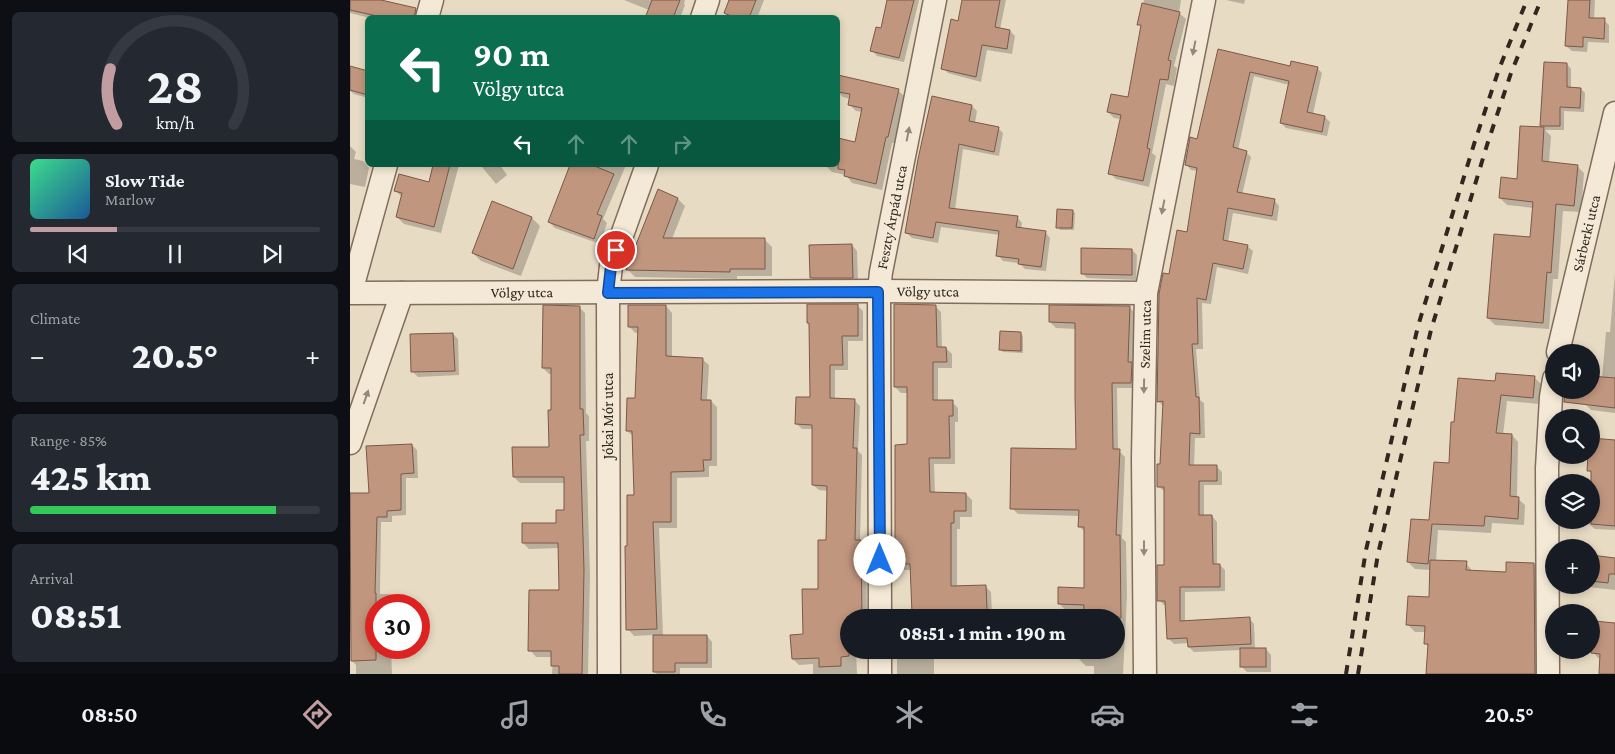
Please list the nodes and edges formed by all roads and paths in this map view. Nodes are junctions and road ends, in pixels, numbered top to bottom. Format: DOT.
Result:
graph roads {
  1 [pos="432,0"];
  2 [pos="708,0"];
  3 [pos="935,0"];
  4 [pos="1204,0"];
  5 [pos="428,15"];
  6 [pos="703,15"];
  7 [pos="1615,113"];
  8 [pos="385,167"];
  9 [pos="646,167"];
  10 [pos="351,292"];
  11 [pos="878,292"];
  12 [pos="608,293"];
  13 [pos="1146,293"];
  14 [pos="402,294"];
  15 [pos="1560,344"];
  16 [pos="1551,399"];
  17 [pos="350,444"];
  18 [pos="880,609"];
  19 [pos="880,659"];
  20 [pos="609,674"];
  21 [pos="880,674"];
  22 [pos="1145,674"];
  23 [pos="1548,674"];
  1 -- 5 [label="street"];
  2 -- 6 [label="street"];
  11 -- 3 [label="street, Feszty Árpád utca, one-way"];
  4 -- 13 [label="street, Szelim utca, one-way"];
  7 -- 15 [label="street, Sárberki utca"];
  8 -- 10 [label="street"];
  9 -- 12 [label="street, Jókai Mór utca"];
  10 -- 14 [label="street, Völgy utca"];
  11 -- 12 [label="street, Völgy utca"];
  11 -- 13 [label="street, Völgy utca"];
  11 -- 18 [label="street, Feszty Árpád utca"];
  12 -- 14 [label="street, Völgy utca"];
  12 -- 20 [label="street, Jókai Mór utca"];
  13 -- 22 [label="street, Szelim utca, one-way"];
  17 -- 14 [label="street, one-way"];
  16 -- 23 [label="street"];
  19 -- 21 [label="street"];
}
